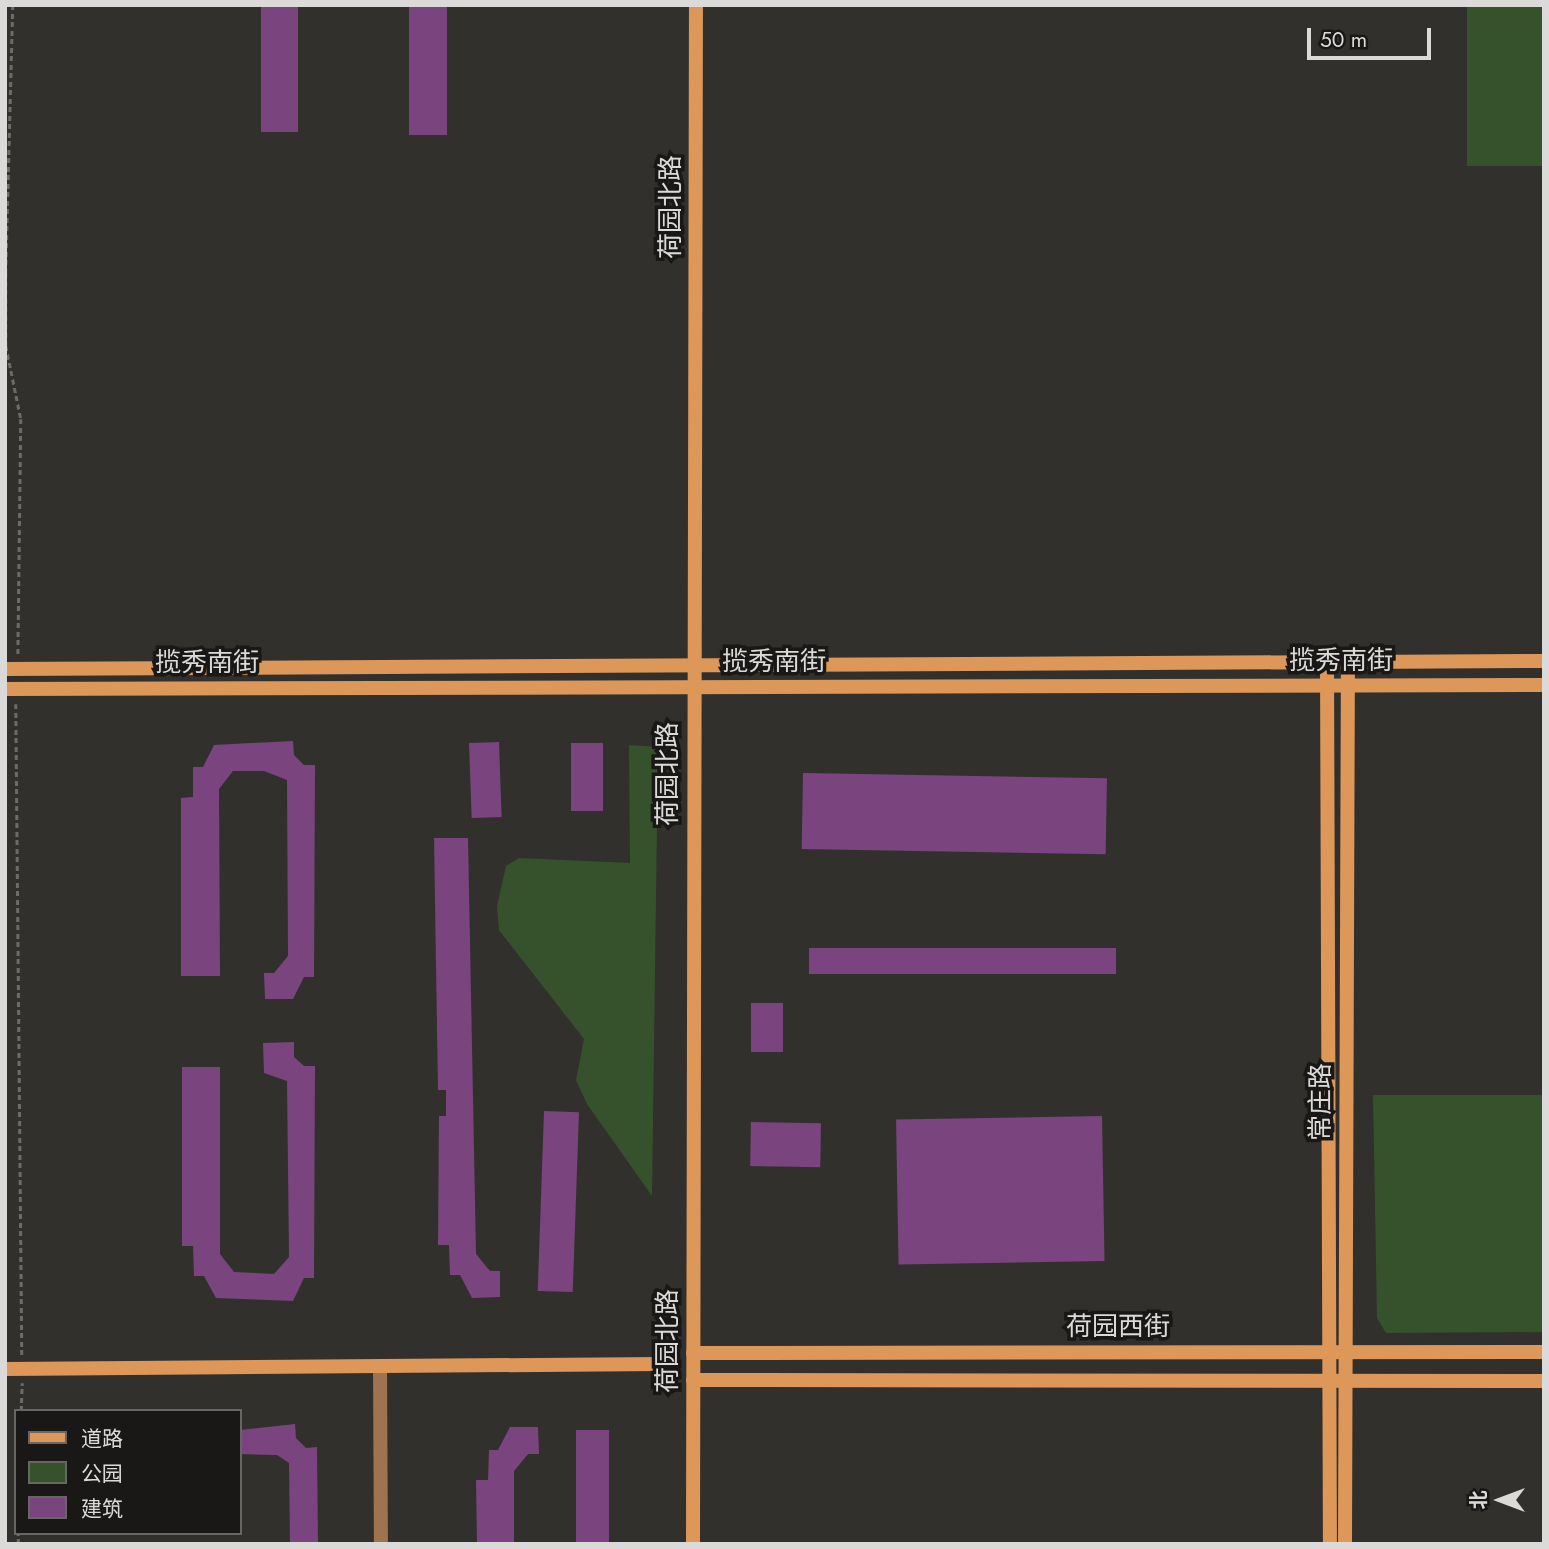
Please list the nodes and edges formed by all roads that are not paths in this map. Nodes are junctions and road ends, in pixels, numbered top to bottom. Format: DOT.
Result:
graph roads {
  1 [pos="696,5"];
  2 [pos="1327,661"];
  3 [pos="1348,661"];
  4 [pos="1544,661"];
  5 [pos="693,666"];
  6 [pos="11,669"];
  7 [pos="1544,685"];
  8 [pos="1348,686"];
  9 [pos="693,687"];
  10 [pos="1328,687"];
  11 [pos="11,688"];
  12 [pos="1338,1351"];
  13 [pos="1544,1352"];
  14 [pos="693,1353"];
  15 [pos="661,1364"];
  16 [pos="380,1367"];
  17 [pos="5,1369"];
  18 [pos="693,1380"];
  19 [pos="1337,1381"];
  20 [pos="1544,1381"];
  21 [pos="382,1544"];
  22 [pos="693,1544"];
  23 [pos="1330,1544"];
  24 [pos="1345,1544"];
  1 -- 5 [label="street, 荷园北路"];
  2 -- 3 [label="street, 揽秀南街"];
  2 -- 5 [label="street, 揽秀南街"];
  2 -- 10 [label="street, 常庄路"];
  3 -- 4 [label="street, 揽秀南街"];
  3 -- 8 [label="street, 常庄路"];
  5 -- 6 [label="street, 揽秀南街"];
  5 -- 9 [label="street, 荷园北路"];
  7 -- 8 [label="street, 揽秀南街"];
  8 -- 10 [label="street, 揽秀南街"];
  8 -- 12 [label="street, 常庄路"];
  9 -- 10 [label="street, 揽秀南街"];
  9 -- 11 [label="street, 揽秀南街"];
  9 -- 14 [label="street, 荷园北路"];
  10 -- 12 [label="street, 常庄路"];
  12 -- 13 [label="street, 荷园西街"];
  12 -- 14 [label="street, 荷园西街"];
  12 -- 19 [label="street, 常庄路"];
  14 -- 18 [label="street, 荷园北路"];
  15 -- 16 [label="street"];
  16 -- 17 [label="street"];
  16 -- 21 [label="street"];
  18 -- 19 [label="street, 荷园西街"];
  18 -- 22 [label="street, 荷园北路"];
  19 -- 20 [label="street, 荷园西街"];
  19 -- 23 [label="street, 常庄路"];
  19 -- 24 [label="street, 常庄路"];
}
